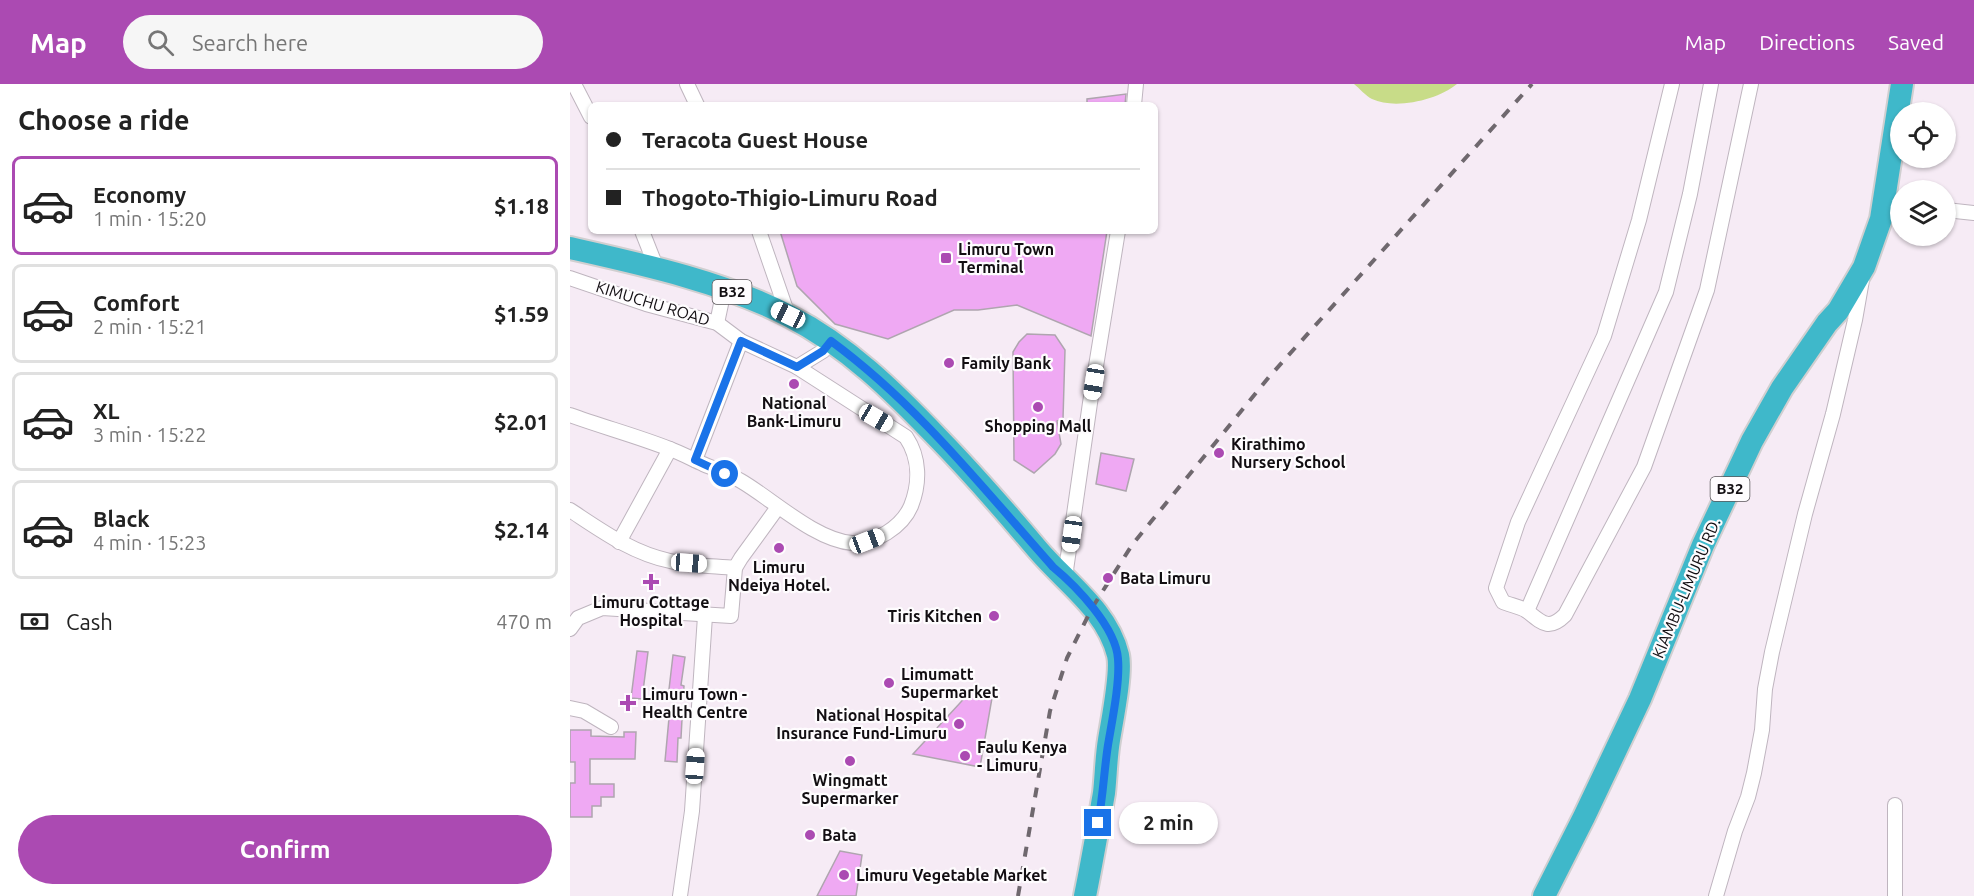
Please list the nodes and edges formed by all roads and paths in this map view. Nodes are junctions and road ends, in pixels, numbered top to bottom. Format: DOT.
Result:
graph roads {
  1 [pos="574,84"];
  2 [pos="687,84"];
  3 [pos="1136,84"];
  4 [pos="1672,84"];
  5 [pos="1711,84"];
  6 [pos="1750,84"];
  7 [pos="1902,84"];
  8 [pos="696,102"];
  9 [pos="1134,102"];
  10 [pos="588,111"];
  11 [pos="1894,180"];
  12 [pos="1890,205"];
  13 [pos="1956,211"];
  14 [pos="1974,213"];
  15 [pos="643,234"];
  16 [pos="760,234"];
  17 [pos="1118,234"];
  18 [pos="570,248"];
  19 [pos="1864,267"];
  20 [pos="657,269"];
  21 [pos="570,278"];
  22 [pos="724,290"];
  23 [pos="788,315"];
  24 [pos="717,323"];
  25 [pos="741,341"];
  26 [pos="831,341"];
  27 [pos="797,367"];
  28 [pos="570,415"];
  29 [pos="670,449"];
  30 [pos="695,460"];
  31 [pos="778,507"];
  32 [pos="570,510"];
  33 [pos="619,542"];
  34 [pos="735,568"];
  35 [pos="1065,577"];
  36 [pos="1527,611"];
  37 [pos="705,616"];
  38 [pos="570,629"];
  39 [pos="570,708"];
  40 [pos="612,728"];
  41 [pos="1895,806"];
  42 [pos="680,896"];
  43 [pos="1085,896"];
  44 [pos="1544,896"];
  45 [pos="1716,896"];
  46 [pos="1895,896"];
  1 -- 10 [label="street"];
  2 -- 8 [label="street"];
  3 -- 9 [label="street"];
  4 -- 36 [label="street"];
  5 -- 36 [label="street"];
  6 -- 36 [label="street"];
  7 -- 11 [label="highway, KIAMBU-LIMURU RD. / B32"];
  12 -- 19 [label="highway, KIAMBU-LIMURU RD. / B32"];
  13 -- 14 [label="street"];
  15 -- 20 [label="street"];
  16 -- 23 [label="street"];
  17 -- 35 [label="street"];
  18 -- 20 [label="highway, B32"];
  19 -- 44 [label="highway, KIAMBU-LIMURU RD. / B32"];
  19 -- 45 [label="street"];
  20 -- 22 [label="highway, B32"];
  21 -- 24 [label="street, KIMUCHU ROAD"];
  22 -- 23 [label="highway, B32"];
  22 -- 24 [label="street"];
  23 -- 26 [label="highway, B32"];
  24 -- 25 [label="street, KIMUCHU ROAD"];
  25 -- 27 [label="street, KIMUCHU ROAD"];
  25 -- 30 [label="street"];
  26 -- 27 [label="street"];
  26 -- 35 [label="highway, B32"];
  27 -- 31 [label="street, KIMUCHU ROAD"];
  28 -- 29 [label="street, KIMUCHU ROAD"];
  29 -- 30 [label="street, KIMUCHU ROAD"];
  29 -- 33 [label="street"];
  30 -- 31 [label="street, KIMUCHU ROAD"];
  31 -- 34 [label="street"];
  32 -- 33 [label="street"];
  33 -- 34 [label="street"];
  34 -- 37 [label="street"];
  35 -- 43 [label="highway, B32"];
  37 -- 38 [label="street"];
  37 -- 42 [label="street"];
  39 -- 40 [label="street"];
  41 -- 46 [label="street"];
}
